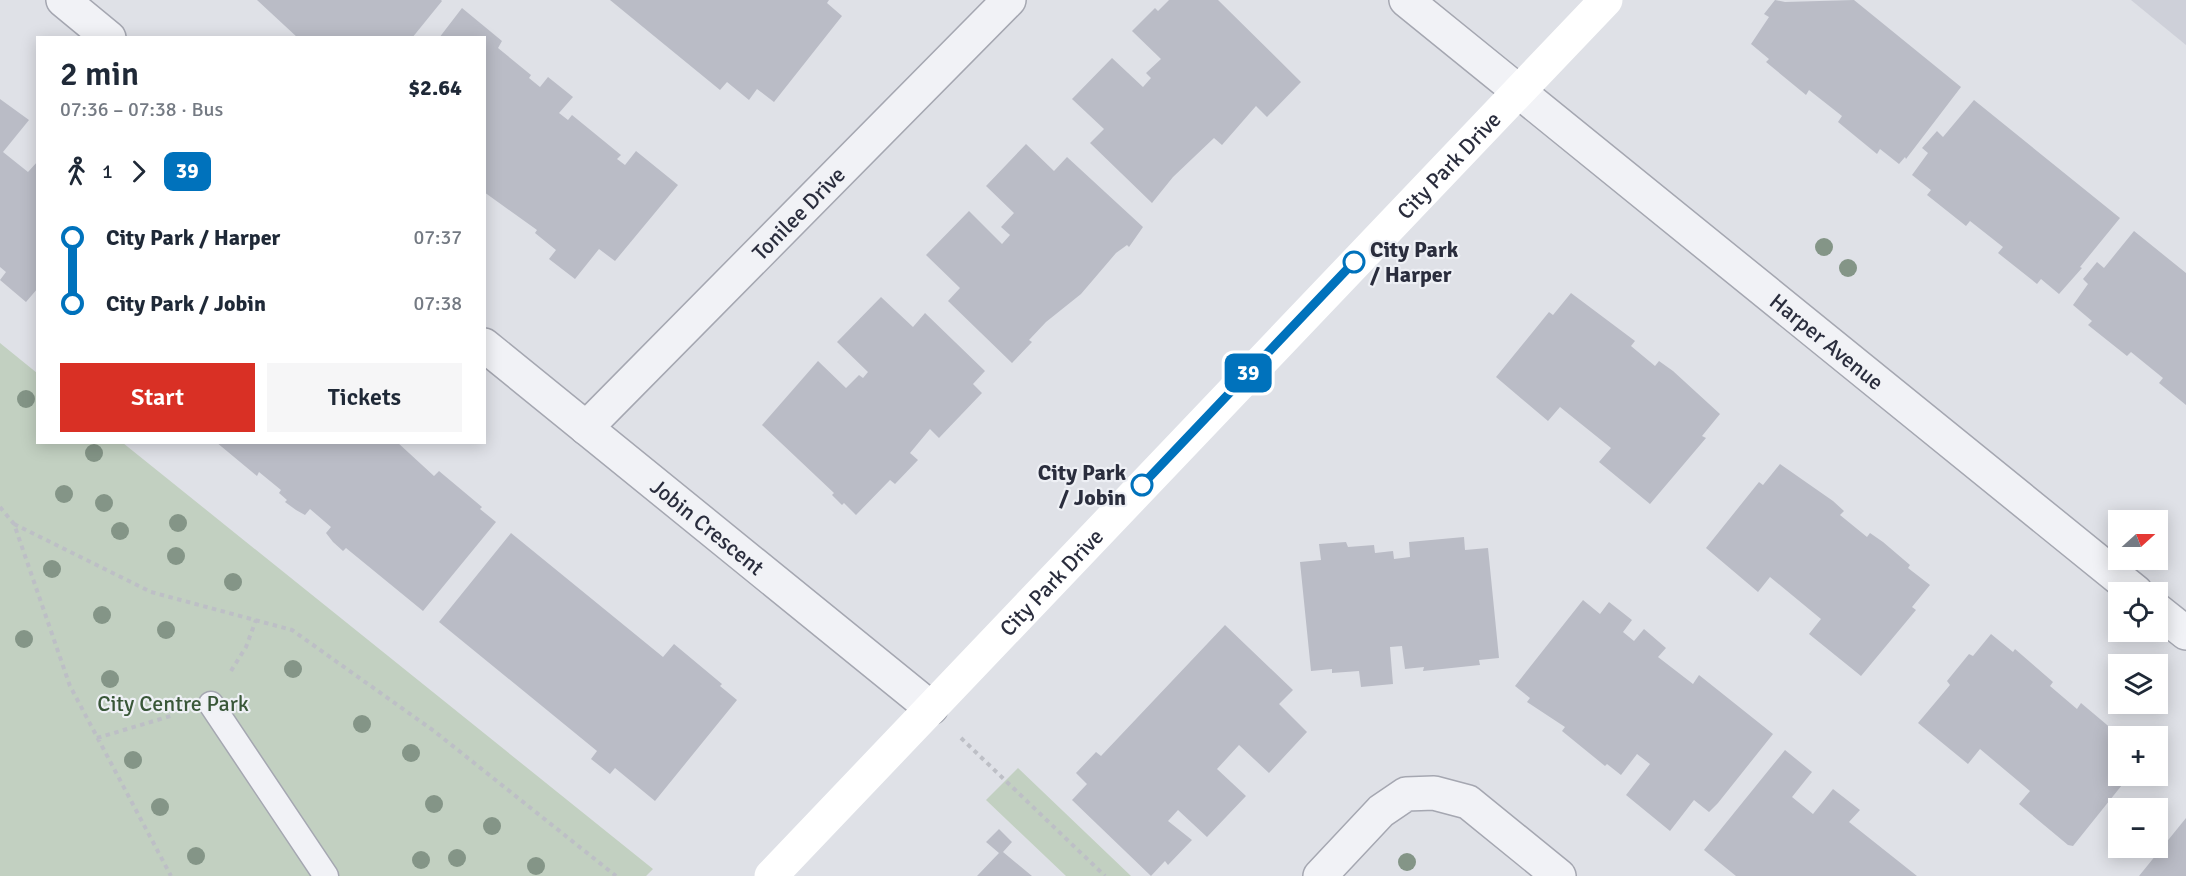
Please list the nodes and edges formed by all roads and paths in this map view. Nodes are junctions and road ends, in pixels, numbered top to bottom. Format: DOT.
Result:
graph roads {
  1 [pos="63,0"];
  2 [pos="1009,0"];
  3 [pos="1406,0"];
  4 [pos="1606,0"];
  5 [pos="107,36"];
  6 [pos="1517,90"];
  7 [pos="486,347"];
  8 [pos="586,428"];
  9 [pos="0,507"];
  10 [pos="14,524"];
  11 [pos="2124,582"];
  12 [pos="2168,619"];
  13 [pos="2186,633"];
  14 [pos="211,704"];
  15 [pos="930,708"];
  16 [pos="171,876"];
  17 [pos="326,876"];
  18 [pos="616,876"];
  19 [pos="771,876"];
  20 [pos="1105,876"];
  21 [pos="1320,876"];
  22 [pos="1559,876"];
  1 -- 5 [label="street"];
  2 -- 8 [label="street, Tonilee Drive"];
  3 -- 6 [label="street, Harper Avenue"];
  4 -- 6 [label="street, City Park Drive"];
  6 -- 11 [label="street, Harper Avenue"];
  6 -- 15 [label="street, City Park Drive"];
  7 -- 8 [label="street, Jobin Crescent"];
  8 -- 15 [label="street, Jobin Crescent"];
  9 -- 10 [label="path"];
  10 -- 16 [label="path"];
  10 -- 18 [label="path"];
  12 -- 13 [label="street"];
  14 -- 17 [label="lane"];
  15 -- 19 [label="street, City Park Drive"];
  15 -- 20 [label="path"];
  21 -- 22 [label="street"];
}
